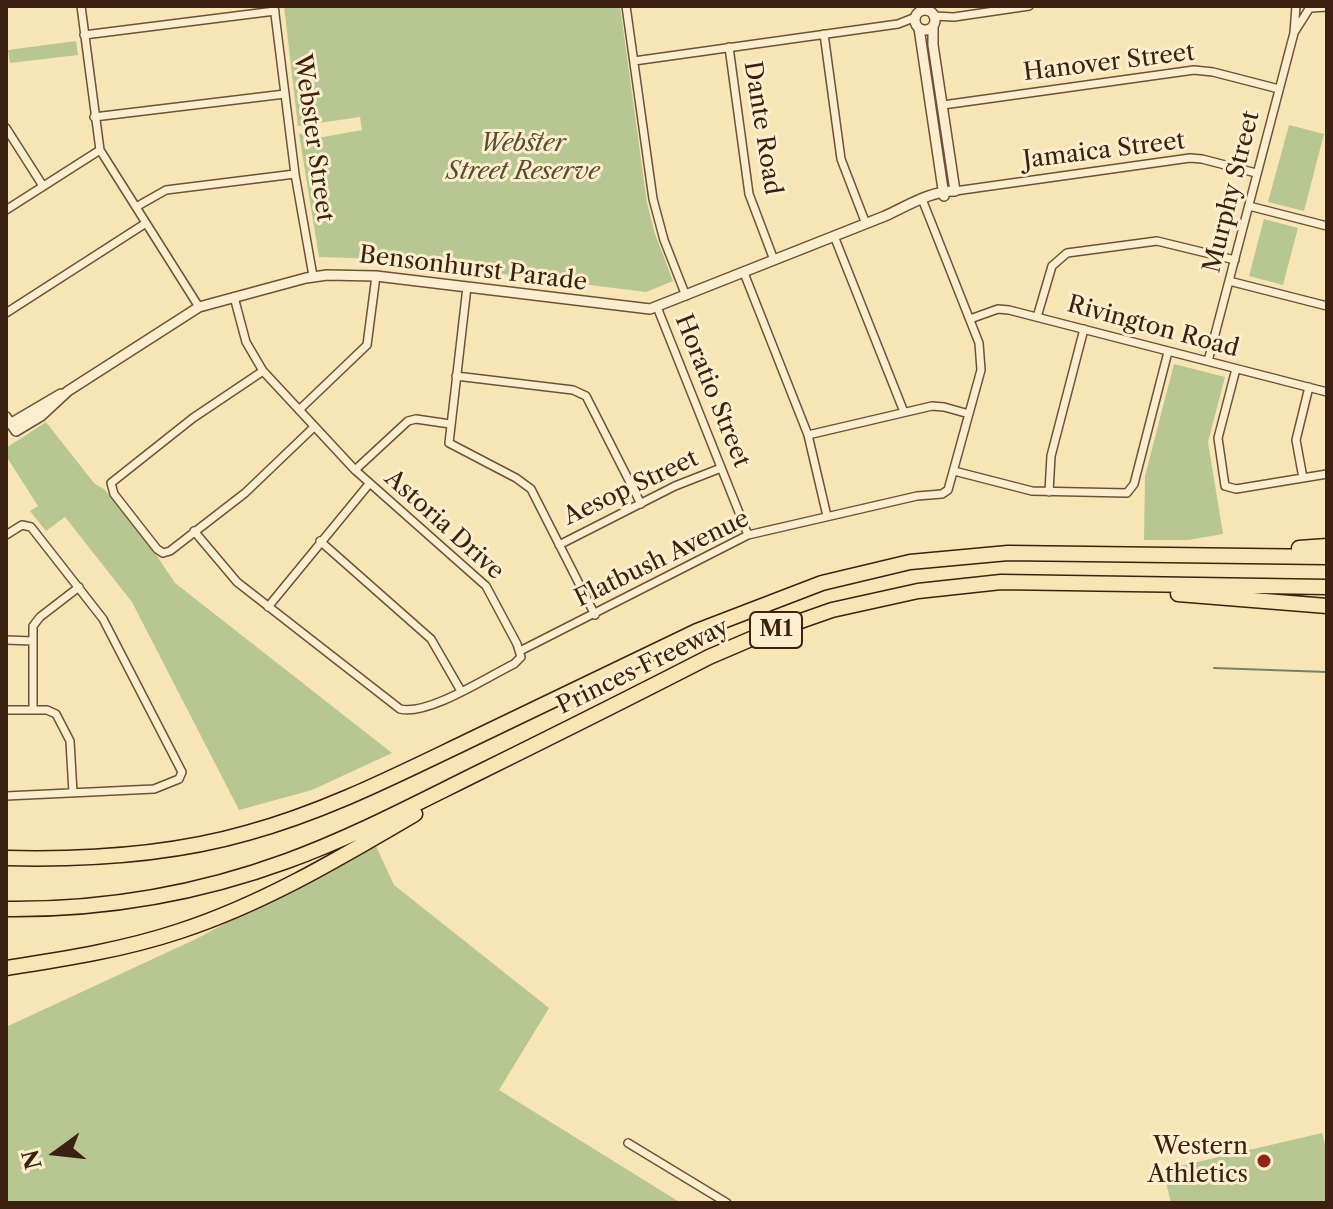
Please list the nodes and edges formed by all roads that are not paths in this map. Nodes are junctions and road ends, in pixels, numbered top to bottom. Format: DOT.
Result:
graph roads {
  1 [pos="81,6"];
  2 [pos="626,6"];
  3 [pos="1029,6"];
  4 [pos="1296,6"];
  5 [pos="1327,7"];
  6 [pos="275,8"];
  7 [pos="1311,8"];
  8 [pos="932,17"];
  9 [pos="917,18"];
  10 [pos="1294,33"];
  11 [pos="824,34"];
  12 [pos="84,35"];
  13 [pos="729,47"];
  14 [pos="634,61"];
  15 [pos="1279,89"];
  16 [pos="285,94"];
  17 [pos="943,105"];
  18 [pos="94,117"];
  19 [pos="6,128"];
  20 [pos="100,150"];
  21 [pos="1256,173"];
  22 [pos="295,174"];
  23 [pos="43,186"];
  24 [pos="955,191"];
  25 [pos="944,194"];
  26 [pos="923,202"];
  27 [pos="1249,206"];
  28 [pos="136,207"];
  29 [pos="6,210"];
  30 [pos="146,223"];
  31 [pos="866,224"];
  32 [pos="1327,226"];
  33 [pos="834,236"];
  34 [pos="774,260"];
  35 [pos="1235,260"];
  36 [pos="744,273"];
  37 [pos="313,276"];
  38 [pos="376,276"];
  39 [pos="1229,281"];
  40 [pos="467,287"];
  41 [pos="686,296"];
  42 [pos="234,297"];
  43 [pos="1327,306"];
  44 [pos="199,307"];
  45 [pos="657,307"];
  46 [pos="6,313"];
  47 [pos="1037,317"];
  48 [pos="970,319"];
  49 [pos="1084,329"];
  50 [pos="1168,352"];
  51 [pos="1208,361"];
  52 [pos="1236,369"];
  53 [pos="263,371"];
  54 [pos="456,376"];
  55 [pos="1309,387"];
  56 [pos="1327,392"];
  57 [pos="299,410"];
  58 [pos="904,412"];
  59 [pos="969,414"];
  60 [pos="450,424"];
  61 [pos="9,427"];
  62 [pos="314,427"];
  63 [pos="808,435"];
  64 [pos="721,468"];
  65 [pos="355,470"];
  66 [pos="954,471"];
  67 [pos="1327,474"];
  68 [pos="1303,478"];
  69 [pos="369,484"];
  70 [pos="1049,492"];
  71 [pos="641,504"];
  72 [pos="827,516"];
  73 [pos="194,531"];
  74 [pos="6,535"];
  75 [pos="748,535"];
  76 [pos="320,541"];
  77 [pos="559,545"];
  78 [pos="1327,546"];
  79 [pos="1191,554"];
  80 [pos="1327,557"];
  81 [pos="1071,583"];
  82 [pos="79,587"];
  83 [pos="1327,587"];
  84 [pos="1327,606"];
  85 [pos="268,607"];
  86 [pos="595,615"];
  87 [pos="6,640"];
  88 [pos="33,641"];
  89 [pos="520,651"];
  90 [pos="461,691"];
  91 [pos="6,710"];
  92 [pos="33,710"];
  93 [pos="504,760"];
  94 [pos="73,793"];
  95 [pos="6,796"];
  96 [pos="6,858"];
  97 [pos="6,909"];
  98 [pos="6,968"];
  99 [pos="628,1143"];
  100 [pos="727,1203"];
  1 -- 12 [label="street"];
  2 -- 14 [label="street"];
  3 -- 8 [label="street"];
  4 -- 7 [label="street"];
  4 -- 10 [label="street, Murphy Street"];
  5 -- 7 [label="street"];
  6 -- 12 [label="street"];
  6 -- 16 [label="street, Webster Street"];
  7 -- 10 [label="street, Murphy Street"];
  8 -- 9 [label="street"];
  8 -- 9 [label="street"];
  8 -- 17 [label="street"];
  9 -- 11 [label="street"];
  9 -- 25 [label="street"];
  10 -- 15 [label="street, Murphy Street"];
  11 -- 13 [label="street"];
  11 -- 31 [label="street"];
  12 -- 18 [label="street"];
  13 -- 14 [label="street"];
  13 -- 34 [label="street, Dante Road"];
  14 -- 41 [label="street"];
  15 -- 17 [label="street, Hanover Street"];
  15 -- 21 [label="street, Murphy Street"];
  16 -- 18 [label="street"];
  16 -- 22 [label="street, Webster Street"];
  17 -- 24 [label="street"];
  18 -- 20 [label="street"];
  19 -- 23 [label="street"];
  20 -- 23 [label="street"];
  20 -- 28 [label="street"];
  21 -- 24 [label="street, Jamaica Street"];
  21 -- 27 [label="street, Murphy Street"];
  22 -- 28 [label="street"];
  22 -- 37 [label="street, Webster Street"];
  23 -- 29 [label="street"];
  24 -- 25 [label="street, Bensonhurst Parade"];
  25 -- 26 [label="street, Bensonhurst Parade"];
  26 -- 31 [label="street, Bensonhurst Parade"];
  26 -- 48 [label="street"];
  27 -- 32 [label="street"];
  27 -- 35 [label="street, Murphy Street"];
  28 -- 30 [label="street"];
  30 -- 44 [label="street"];
  30 -- 46 [label="street"];
  31 -- 33 [label="street, Bensonhurst Parade"];
  33 -- 34 [label="street, Bensonhurst Parade"];
  33 -- 58 [label="street"];
  34 -- 36 [label="street, Bensonhurst Parade"];
  35 -- 39 [label="street, Murphy Street"];
  35 -- 47 [label="street"];
  36 -- 41 [label="street, Bensonhurst Parade"];
  36 -- 63 [label="street"];
  37 -- 38 [label="street, Bensonhurst Parade"];
  37 -- 42 [label="street, Bensonhurst Parade"];
  38 -- 40 [label="street, Bensonhurst Parade"];
  38 -- 57 [label="street"];
  39 -- 43 [label="street"];
  39 -- 51 [label="street, Murphy Street"];
  40 -- 45 [label="street, Bensonhurst Parade"];
  40 -- 54 [label="street"];
  41 -- 45 [label="street, Bensonhurst Parade"];
  42 -- 44 [label="street, Bensonhurst Parade"];
  42 -- 53 [label="street, Astoria Drive"];
  44 -- 61 [label="street, Bensonhurst Parade"];
  45 -- 64 [label="street, Horatio Street"];
  47 -- 48 [label="street, Rivington Road"];
  47 -- 49 [label="street, Rivington Road"];
  48 -- 59 [label="street"];
  49 -- 50 [label="street, Rivington Road"];
  49 -- 70 [label="street"];
  50 -- 51 [label="street, Rivington Road"];
  50 -- 70 [label="street"];
  51 -- 52 [label="street, Rivington Road"];
  52 -- 55 [label="street, Rivington Road"];
  52 -- 68 [label="street"];
  53 -- 57 [label="street, Astoria Drive"];
  53 -- 73 [label="street"];
  54 -- 60 [label="street"];
  54 -- 71 [label="street"];
  55 -- 56 [label="street, Rivington Road"];
  55 -- 68 [label="street"];
  57 -- 62 [label="street, Astoria Drive"];
  58 -- 59 [label="street"];
  58 -- 63 [label="street"];
  59 -- 66 [label="street"];
  60 -- 65 [label="street"];
  60 -- 77 [label="street"];
  62 -- 65 [label="street, Astoria Drive"];
  62 -- 73 [label="street"];
  63 -- 72 [label="street"];
  64 -- 71 [label="street, Aesop Street"];
  64 -- 75 [label="street, Horatio Street"];
  65 -- 69 [label="street, Astoria Drive"];
  66 -- 70 [label="street"];
  66 -- 72 [label="street, Flatbush Avenue"];
  67 -- 68 [label="street"];
  69 -- 76 [label="street"];
  69 -- 89 [label="street, Astoria Drive"];
  71 -- 77 [label="street, Aesop Street"];
  72 -- 75 [label="street, Flatbush Avenue"];
  73 -- 85 [label="street"];
  74 -- 82 [label="street"];
  75 -- 86 [label="street, Flatbush Avenue"];
  76 -- 85 [label="street"];
  76 -- 90 [label="street"];
  77 -- 86 [label="street"];
  78 -- 79 [label="highway"];
  79 -- 80 [label="highway, Princes Freeway / M1"];
  79 -- 96 [label="highway, Princes Freeway / M1"];
  81 -- 83 [label="highway, Princes Freeway / M1"];
  81 -- 84 [label="highway"];
  81 -- 93 [label="highway, Princes Freeway / M1"];
  82 -- 88 [label="street"];
  82 -- 94 [label="street"];
  85 -- 90 [label="street"];
  86 -- 89 [label="street, Flatbush Avenue"];
  87 -- 88 [label="street"];
  88 -- 92 [label="street"];
  89 -- 90 [label="street"];
  91 -- 92 [label="street"];
  92 -- 94 [label="street"];
  93 -- 97 [label="highway, Princes Freeway / M1"];
  93 -- 98 [label="highway"];
  94 -- 95 [label="street"];
  99 -- 100 [label="street"];
}
